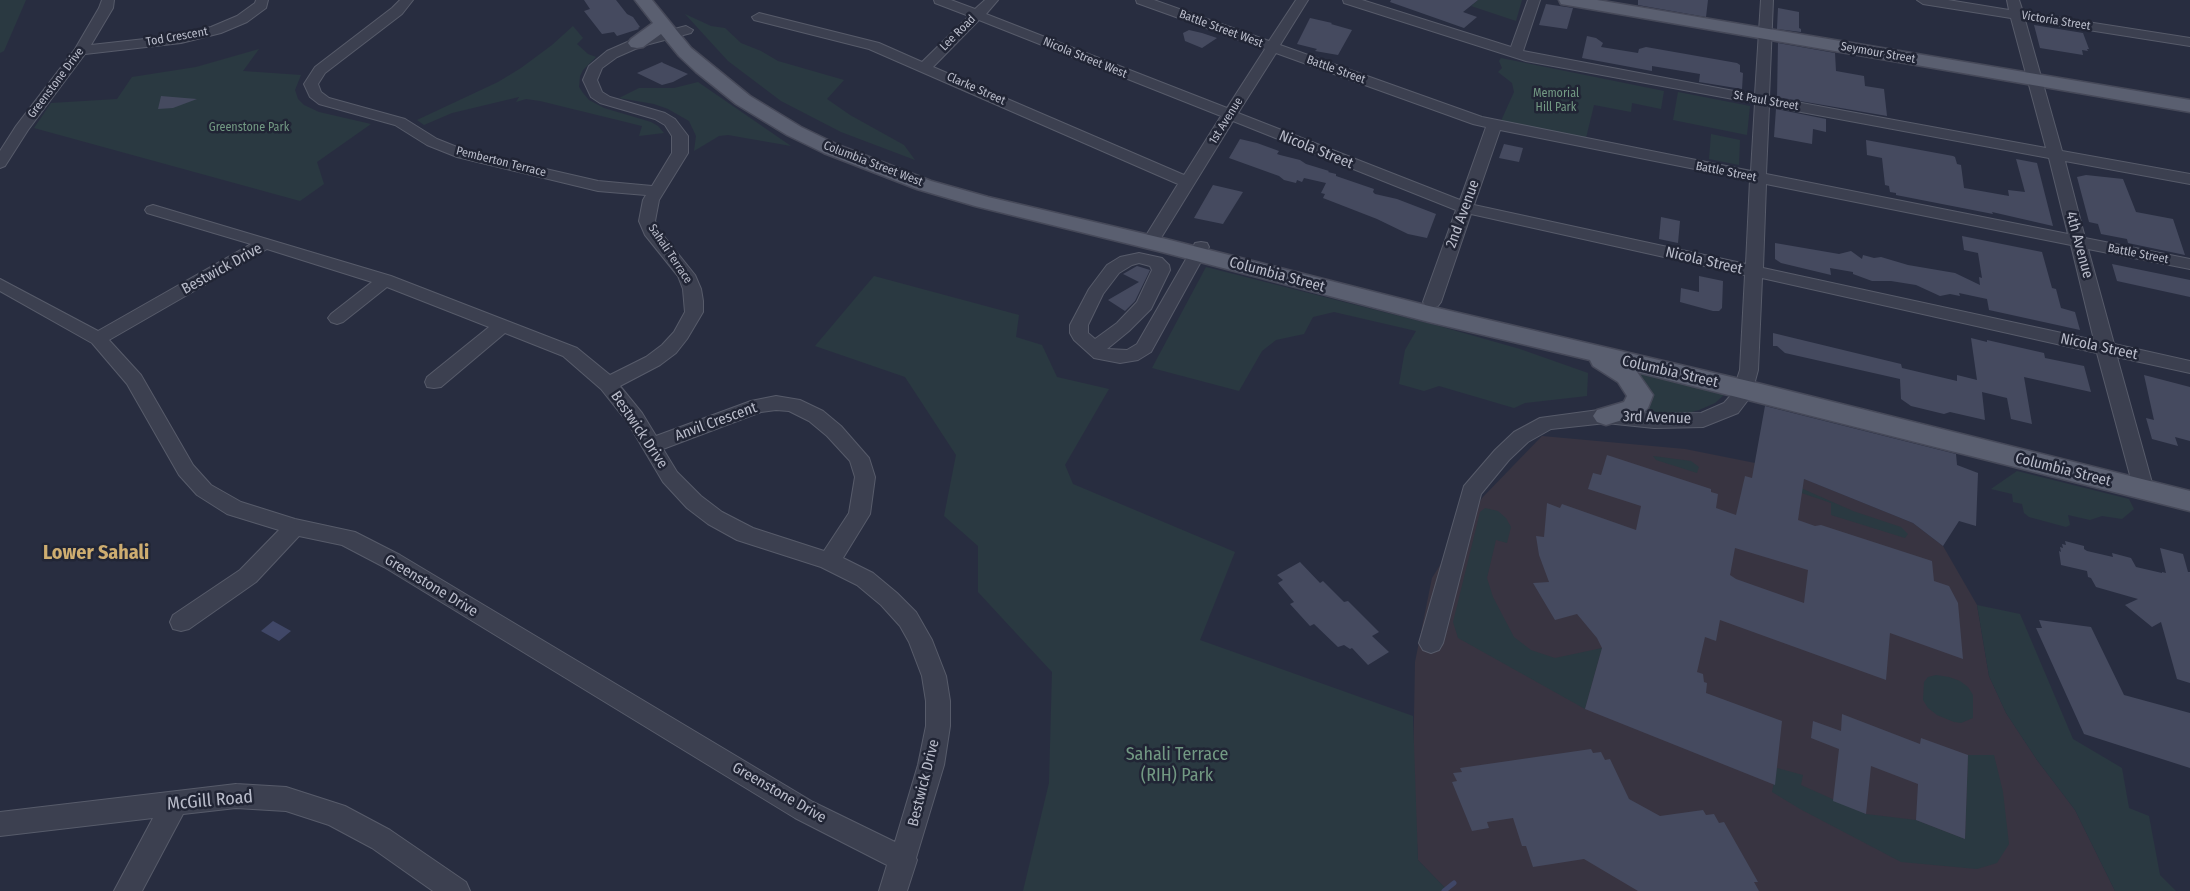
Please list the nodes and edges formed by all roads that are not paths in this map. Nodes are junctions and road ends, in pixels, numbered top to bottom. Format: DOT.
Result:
graph roads {
  1 [pos="108,0"];
  2 [pos="262,0"];
  3 [pos="408,0"];
  4 [pos="643,0"];
  5 [pos="660,0"];
  6 [pos="940,0"];
  7 [pos="992,0"];
  8 [pos="1142,0"];
  9 [pos="1302,0"];
  10 [pos="1349,0"];
  11 [pos="1534,0"];
  12 [pos="1566,0"];
  13 [pos="1767,0"];
  14 [pos="1923,0"];
  15 [pos="2013,0"];
  16 [pos="977,15"];
  17 [pos="2016,15"];
  18 [pos="759,17"];
  19 [pos="673,30"];
  20 [pos="1765,34"];
  21 [pos="2190,42"];
  22 [pos="637,43"];
  23 [pos="1272,47"];
  24 [pos="81,50"];
  25 [pos="1516,53"];
  26 [pos="925,67"];
  27 [pos="2034,80"];
  28 [pos="1762,100"];
  29 [pos="2190,106"];
  30 [pos="1230,115"];
  31 [pos="1494,125"];
  32 [pos="2056,156"];
  33 [pos="0,163"];
  34 [pos="1758,178"];
  35 [pos="2190,180"];
  36 [pos="1187,182"];
  37 [pos="656,191"];
  38 [pos="1466,208"];
  39 [pos="153,210"];
  40 [pos="1152,239"];
  41 [pos="2078,242"];
  42 [pos="265,243"];
  43 [pos="1199,250"];
  44 [pos="2190,264"];
  45 [pos="1753,272"];
  46 [pos="385,280"];
  47 [pos="0,284"];
  48 [pos="1432,302"];
  49 [pos="337,318"];
  50 [pos="503,325"];
  51 [pos="98,339"];
  52 [pos="1093,348"];
  53 [pos="2105,348"];
  54 [pos="1586,352"];
  55 [pos="2190,366"];
  56 [pos="434,382"];
  57 [pos="1746,383"];
  58 [pos="608,384"];
  59 [pos="1606,416"];
  60 [pos="650,446"];
  61 [pos="2141,482"];
  62 [pos="2190,486"];
  63 [pos="2190,502"];
  64 [pos="295,527"];
  65 [pos="829,561"];
  66 [pos="181,622"];
  67 [pos="1431,643"];
  68 [pos="175,804"];
  69 [pos="0,824"];
  70 [pos="904,860"];
  71 [pos="128,891"];
  72 [pos="456,891"];
  73 [pos="893,891"];
  1 -- 24 [label="street, Greenstone Drive"];
  2 -- 24 [label="street, Tod Crescent"];
  3 -- 37 [label="street, Pemberton Terrace"];
  4 -- 19 [label="main road, Columbia Street West"];
  5 -- 19 [label="main road, Columbia Street West"];
  6 -- 16 [label="street, Nicola Street West"];
  7 -- 16 [label="street, Lee Road"];
  8 -- 23 [label="street, Battle Street West"];
  9 -- 23 [label="street, 1st Avenue"];
  10 -- 25 [label="street, St Paul Street"];
  11 -- 25 [label="street"];
  12 -- 20 [label="main road, Seymour Street"];
  13 -- 20 [label="street"];
  14 -- 17 [label="street, Victoria Street"];
  15 -- 17 [label="street, 4th Avenue"];
  16 -- 26 [label="street, Lee Road"];
  16 -- 30 [label="street, Nicola Street West"];
  17 -- 21 [label="street, Victoria Street"];
  17 -- 27 [label="street, 4th Avenue"];
  18 -- 26 [label="street, Clarke Street"];
  19 -- 22 [label="main road"];
  19 -- 40 [label="main road, Columbia Street West"];
  20 -- 27 [label="main road, Seymour Street"];
  20 -- 28 [label="street"];
  22 -- 37 [label="street, Sahali Terrace"];
  23 -- 30 [label="street, 1st Avenue"];
  23 -- 31 [label="street, Battle Street"];
  24 -- 33 [label="street, Greenstone Drive"];
  25 -- 28 [label="street, St Paul Street"];
  26 -- 36 [label="street, Clarke Street"];
  27 -- 29 [label="main road, Seymour Street"];
  27 -- 32 [label="street, 4th Avenue"];
  28 -- 32 [label="street, St Paul Street"];
  28 -- 34 [label="street"];
  30 -- 36 [label="street, 1st Avenue"];
  30 -- 38 [label="street, Nicola Street"];
  31 -- 34 [label="street, Battle Street"];
  31 -- 38 [label="street, 2nd Avenue"];
  32 -- 35 [label="street, St Paul Street"];
  32 -- 41 [label="street, 4th Avenue"];
  34 -- 41 [label="street, Battle Street"];
  34 -- 45 [label="street"];
  36 -- 40 [label="street, 1st Avenue"];
  37 -- 58 [label="street, Sahali Terrace"];
  38 -- 45 [label="street, Nicola Street"];
  38 -- 48 [label="street, 2nd Avenue"];
  39 -- 42 [label="street"];
  40 -- 43 [label="main road, Columbia Street"];
  41 -- 44 [label="street, Battle Street"];
  41 -- 53 [label="street, 4th Avenue"];
  42 -- 46 [label="street, Bestwick Drive"];
  42 -- 51 [label="street, Bestwick Drive"];
  43 -- 48 [label="main road, Columbia Street"];
  43 -- 52 [label="street"];
  43 -- 54 [label="main road, Columbia Street"];
  45 -- 53 [label="street, Nicola Street"];
  45 -- 57 [label="street"];
  46 -- 49 [label="street"];
  46 -- 50 [label="street, Bestwick Drive"];
  47 -- 51 [label="street, Greenstone Drive"];
  48 -- 57 [label="main road, Columbia Street"];
  50 -- 56 [label="street"];
  50 -- 58 [label="street, Bestwick Drive"];
  51 -- 64 [label="street, Greenstone Drive"];
  52 -- 52 [label="street"];
  53 -- 55 [label="street, Nicola Street"];
  53 -- 61 [label="street, 4th Avenue"];
  54 -- 57 [label="main road, Columbia Street"];
  54 -- 59 [label="main road"];
  57 -- 59 [label="street, 3rd Avenue"];
  57 -- 61 [label="main road, Columbia Street"];
  58 -- 60 [label="street, Bestwick Drive"];
  59 -- 67 [label="street, 3rd Avenue"];
  60 -- 65 [label="street, Bestwick Drive"];
  60 -- 65 [label="street, Anvil Crescent"];
  61 -- 62 [label="main road, Columbia Street"];
  61 -- 63 [label="main road, Columbia Street"];
  64 -- 66 [label="street"];
  64 -- 70 [label="street, Greenstone Drive"];
  65 -- 70 [label="street, Bestwick Drive"];
  68 -- 69 [label="street, McGill Road"];
  68 -- 71 [label="street"];
  68 -- 72 [label="street, McGill Road"];
  70 -- 73 [label="street, Bestwick Drive"];
}
